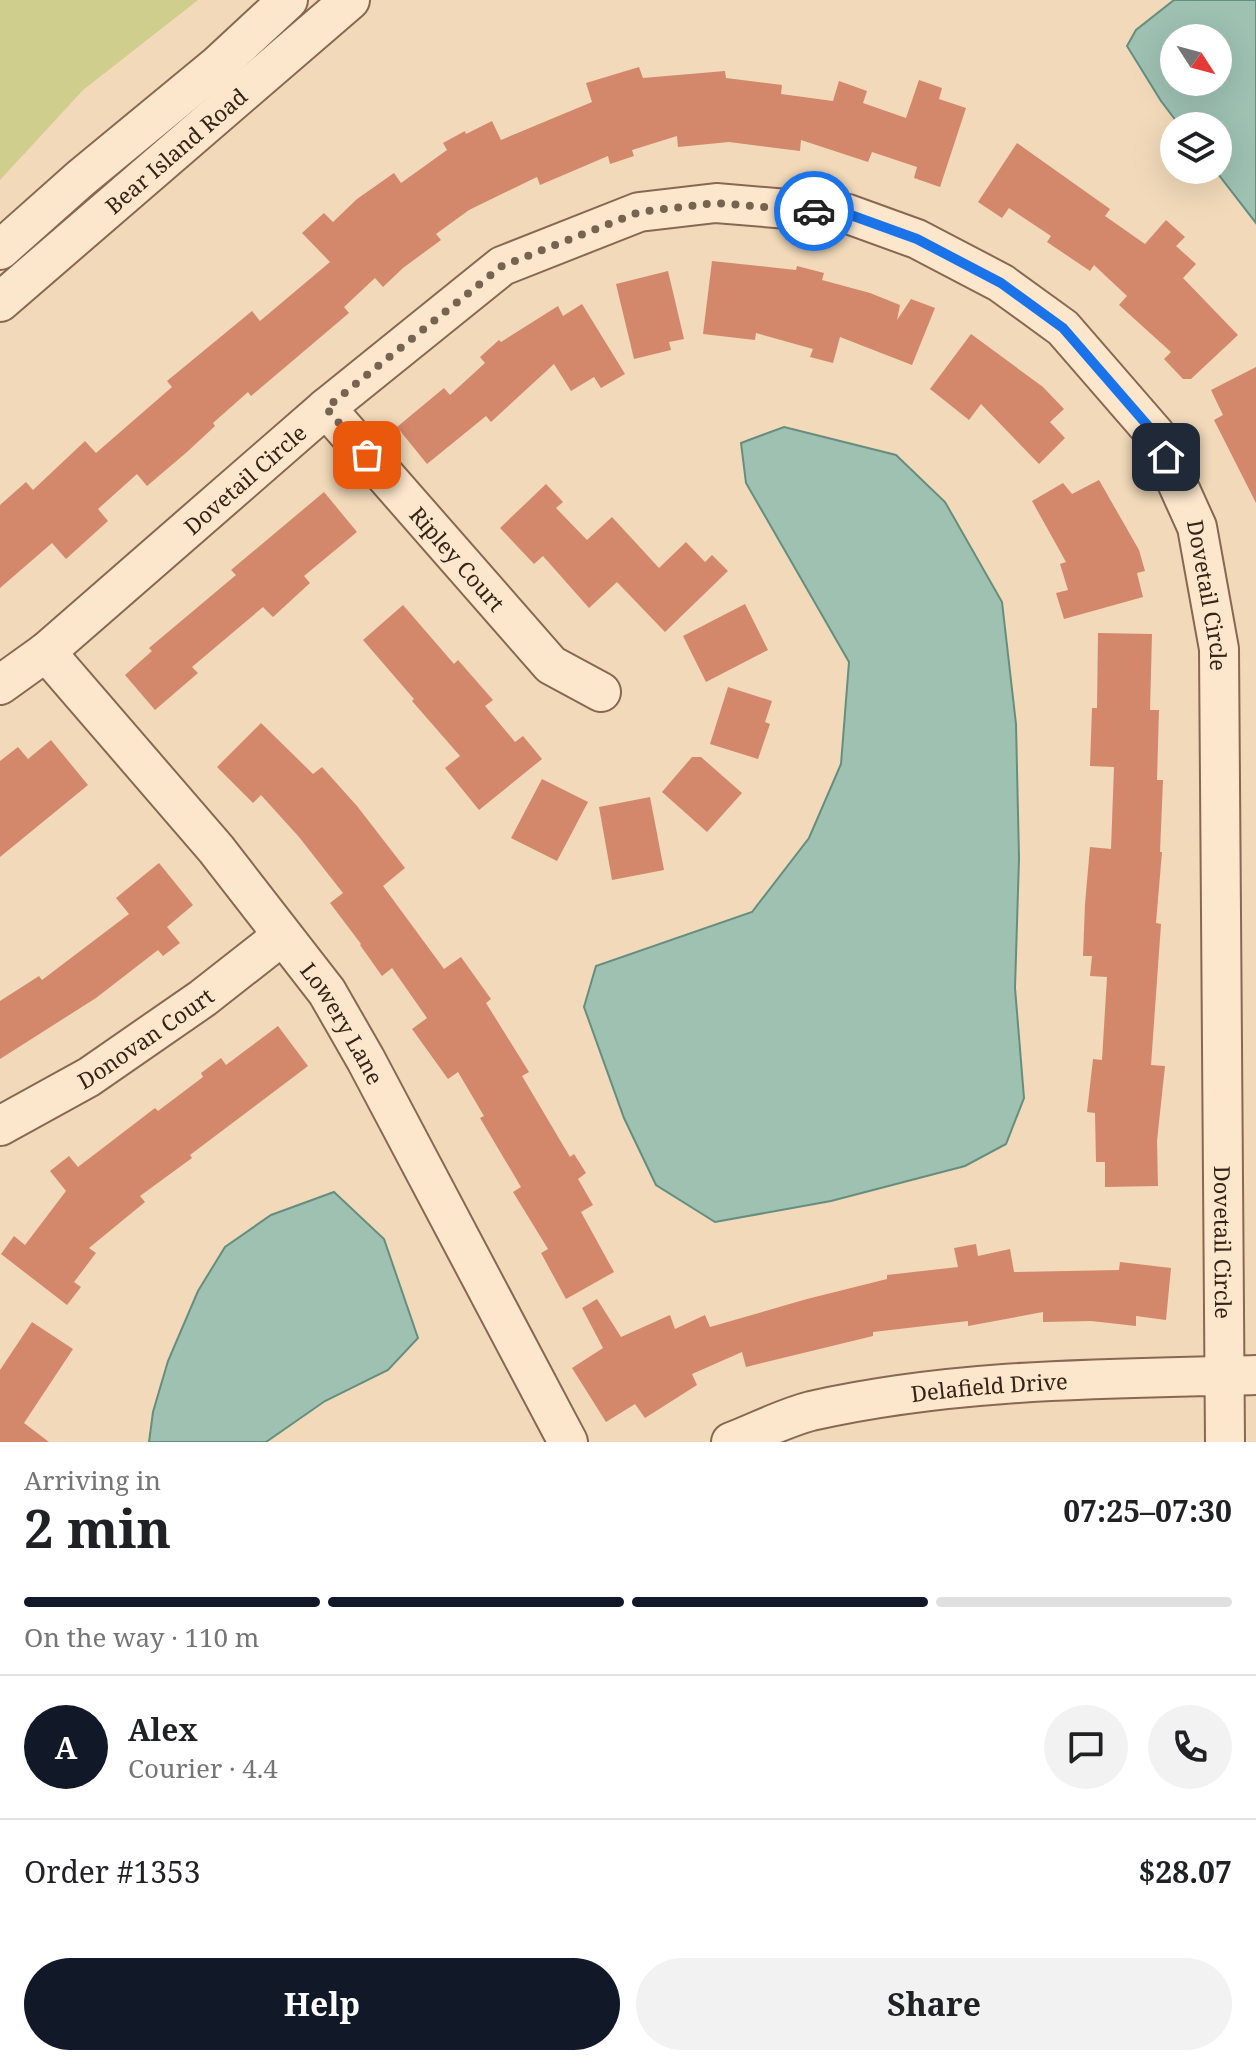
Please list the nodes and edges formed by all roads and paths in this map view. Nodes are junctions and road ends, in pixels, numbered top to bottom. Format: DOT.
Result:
graph roads {
  1 [pos="288,0"];
  2 [pos="350,0"];
  3 [pos="0,250"];
  4 [pos="0,302"];
  5 [pos="326,408"];
  6 [pos="46,652"];
  7 [pos="0,685"];
  8 [pos="601,692"];
  9 [pos="282,936"];
  10 [pos="0,1126"];
  11 [pos="1241,1376"];
  12 [pos="568,1442"];
  13 [pos="731,1442"];
  14 [pos="1225,1442"];
  1 -- 3 [label="street, Bear Island Road"];
  2 -- 4 [label="street, Bear Island Road"];
  5 -- 6 [label="street, Dovetail Circle"];
  5 -- 8 [label="street, Ripley Court"];
  5 -- 11 [label="street, Dovetail Circle"];
  6 -- 7 [label="street, Dovetail Circle"];
  6 -- 9 [label="street, Lowery Lane"];
  9 -- 10 [label="street, Donovan Court"];
  9 -- 12 [label="street, Lowery Lane"];
  11 -- 13 [label="street, Delafield Drive"];
  11 -- 14 [label="street, Dovetail Circle"];
}
